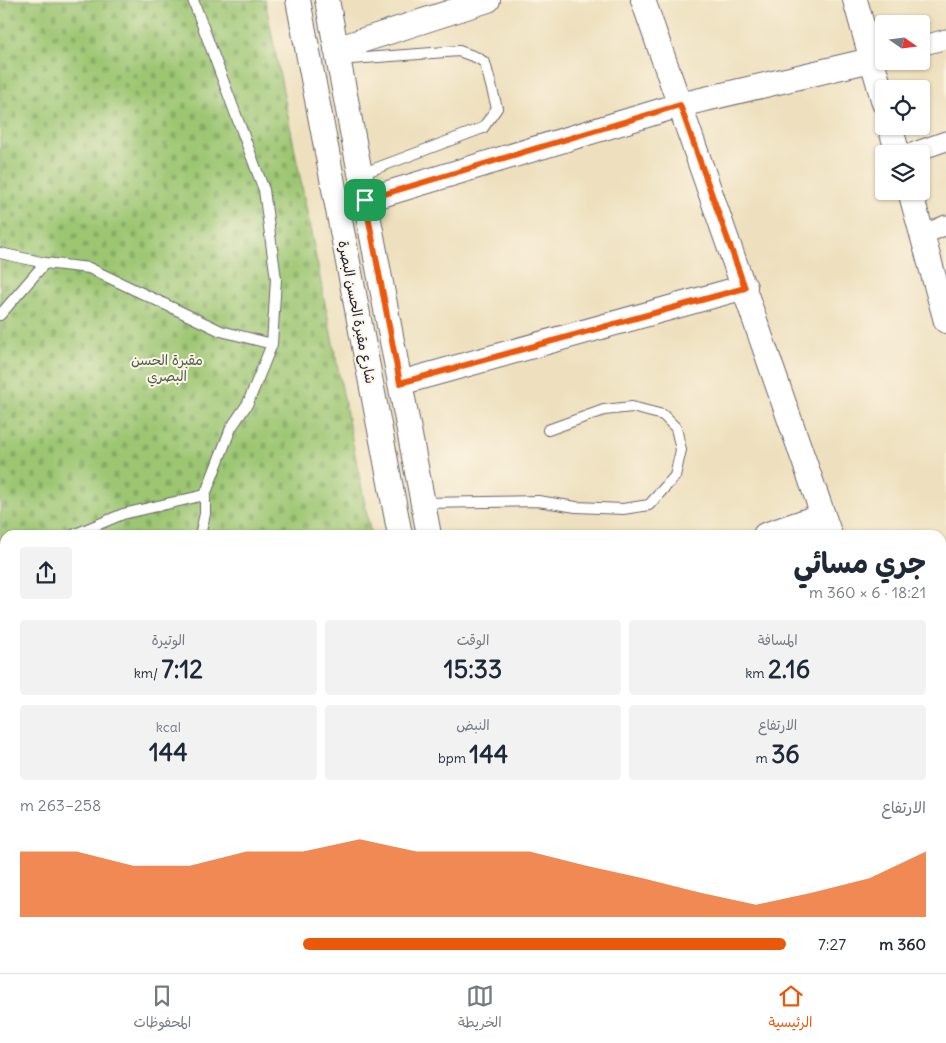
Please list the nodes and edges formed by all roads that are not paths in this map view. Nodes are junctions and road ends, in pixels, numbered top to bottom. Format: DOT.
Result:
graph roads {
  1 [pos="193,0"];
  2 [pos="298,0"];
  3 [pos="327,0"];
  4 [pos="488,0"];
  5 [pos="643,0"];
  6 [pos="855,0"];
  7 [pos="946,39"];
  8 [pos="930,43"];
  9 [pos="875,51"];
  10 [pos="337,54"];
  11 [pos="875,60"];
  12 [pos="680,105"];
  13 [pos="946,141"];
  14 [pos="930,146"];
  15 [pos="360,174"];
  16 [pos="365,200"];
  17 [pos="912,200"];
  18 [pos="946,225"];
  19 [pos="922,235"];
  20 [pos="0,253"];
  21 [pos="45,263"];
  22 [pos="745,288"];
  23 [pos="0,315"];
  24 [pos="946,321"];
  25 [pos="272,344"];
  26 [pos="400,383"];
  27 [pos="548,430"];
  28 [pos="206,495"];
  29 [pos="422,499"];
  30 [pos="393,502"];
  31 [pos="826,525"];
  32 [pos="85,530"];
  33 [pos="201,530"];
  34 [pos="399,530"];
  35 [pos="428,530"];
  36 [pos="796,530"];
  1 -- 25 [label="lane"];
  2 -- 30 [label="street, شارع مقبرة الحسن البصرة"];
  3 -- 10 [label="street, شارع مقبرة الحسن البصرة"];
  4 -- 10 [label="street"];
  5 -- 12 [label="street"];
  6 -- 9 [label="street"];
  7 -- 8 [label="street"];
  10 -- 15 [label="street, شارع مقبرة الحسن البصرة"];
  10 -- 15 [label="lane"];
  11 -- 12 [label="street"];
  12 -- 16 [label="street"];
  12 -- 22 [label="street"];
  13 -- 14 [label="street"];
  15 -- 16 [label="street, شارع مقبرة الحسن البصرة"];
  16 -- 26 [label="street, شارع مقبرة الحسن البصرة"];
  17 -- 19 [label="street"];
  18 -- 19 [label="street"];
  19 -- 24 [label="street"];
  20 -- 21 [label="lane"];
  21 -- 23 [label="lane"];
  21 -- 25 [label="lane"];
  22 -- 26 [label="street"];
  22 -- 31 [label="street"];
  25 -- 28 [label="lane"];
  26 -- 29 [label="street, شارع مقبرة الحسن البصرة"];
  27 -- 29 [label="lane"];
  28 -- 32 [label="lane"];
  28 -- 33 [label="lane"];
  29 -- 30 [label="street"];
  29 -- 35 [label="street, شارع مقبرة الحسن البصرة"];
  30 -- 34 [label="street, شارع مقبرة الحسن البصرة"];
  31 -- 36 [label="street"];
}
